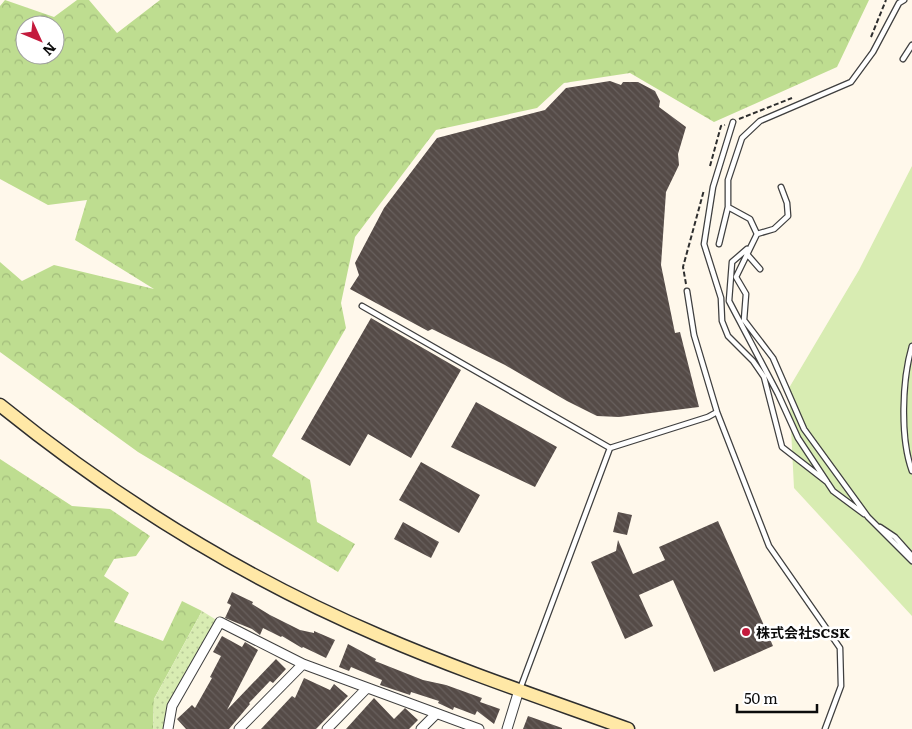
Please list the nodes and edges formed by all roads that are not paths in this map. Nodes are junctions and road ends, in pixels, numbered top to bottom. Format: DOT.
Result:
graph roads {
  1 [pos="904,0"];
  2 [pos="912,45"];
  3 [pos="903,59"];
  4 [pos="732,122"];
  5 [pos="781,186"];
  6 [pos="728,207"];
  7 [pos="757,234"];
  8 [pos="719,244"];
  9 [pos="750,247"];
  10 [pos="746,253"];
  11 [pos="760,269"];
  12 [pos="687,291"];
  13 [pos="362,306"];
  14 [pos="912,346"];
  15 [pos="0,405"];
  16 [pos="717,412"];
  17 [pos="610,448"];
  18 [pos="912,471"];
  19 [pos="827,482"];
  20 [pos="868,518"];
  21 [pos="912,556"];
  22 [pos="912,561"];
  23 [pos="303,664"];
  24 [pos="366,689"];
  25 [pos="519,690"];
  26 [pos="436,714"];
  27 [pos="168,729"];
  28 [pos="239,729"];
  29 [pos="327,729"];
  30 [pos="421,729"];
  31 [pos="479,729"];
  32 [pos="507,729"];
  33 [pos="628,729"];
  34 [pos="825,729"];
  1 -- 6 [label="lane"];
  2 -- 3 [label="lane"];
  4 -- 19 [label="lane"];
  5 -- 7 [label="lane"];
  6 -- 7 [label="lane"];
  6 -- 8 [label="lane"];
  7 -- 9 [label="lane"];
  9 -- 10 [label="lane"];
  9 -- 19 [label="lane"];
  10 -- 11 [label="lane"];
  10 -- 20 [label="lane"];
  12 -- 16 [label="lane"];
  13 -- 17 [label="lane"];
  14 -- 18 [label="lane"];
  15 -- 25 [label="street"];
  16 -- 17 [label="lane"];
  16 -- 34 [label="lane"];
  17 -- 25 [label="lane"];
  19 -- 20 [label="lane"];
  20 -- 21 [label="lane"];
  20 -- 22 [label="lane"];
  23 -- 24 [label="street"];
  23 -- 27 [label="street"];
  23 -- 28 [label="street"];
  24 -- 26 [label="street"];
  24 -- 29 [label="street"];
  25 -- 32 [label="street"];
  25 -- 33 [label="street"];
  26 -- 30 [label="street"];
  26 -- 31 [label="street"];
}
